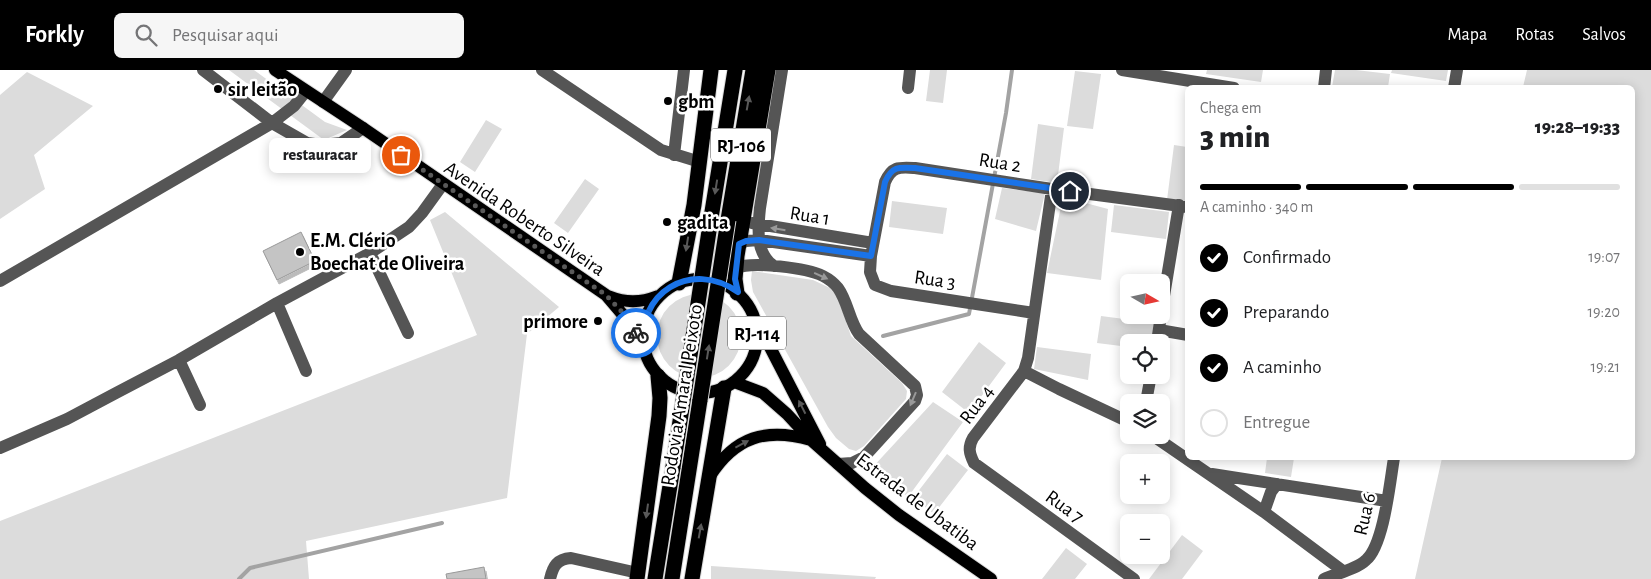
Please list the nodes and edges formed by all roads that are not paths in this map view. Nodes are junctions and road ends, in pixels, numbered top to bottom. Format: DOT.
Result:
graph roads {
  1 [pos="203,70"];
  2 [pos="275,70"];
  3 [pos="346,70"];
  4 [pos="542,70"];
  5 [pos="684,70"];
  6 [pos="711,70"];
  7 [pos="735,70"];
  8 [pos="754,70"];
  9 [pos="768,70"];
  10 [pos="782,70"];
  11 [pos="910,70"];
  12 [pos="1122,70"];
  13 [pos="1326,70"];
  14 [pos="1457,70"];
  15 [pos="1195,76"];
  16 [pos="1224,85"];
  17 [pos="1324,85"];
  18 [pos="1454,85"];
  19 [pos="908,88"];
  20 [pos="306,91"];
  21 [pos="323,102"];
  22 [pos="272,123"];
  23 [pos="363,128"];
  24 [pos="674,155"];
  25 [pos="700,162"];
  26 [pos="442,184"];
  27 [pos="1052,189"];
  28 [pos="1183,206"];
  29 [pos="744,216"];
  30 [pos="758,225"];
  31 [pos="759,240"];
  32 [pos="739,244"];
  33 [pos="872,250"];
  34 [pos="370,253"];
  35 [pos="774,266"];
  36 [pos="736,268"];
  37 [pos="1169,274"];
  38 [pos="0,281"];
  39 [pos="679,282"];
  40 [pos="738,292"];
  41 [pos="606,295"];
  42 [pos="658,296"];
  43 [pos="277,303"];
  44 [pos="752,312"];
  45 [pos="1034,313"];
  46 [pos="408,333"];
  47 [pos="1170,336"];
  48 [pos="1185,336"];
  49 [pos="644,350"];
  50 [pos="179,360"];
  51 [pos="306,371"];
  52 [pos="1024,371"];
  53 [pos="658,376"];
  54 [pos="729,385"];
  55 [pos="200,405"];
  56 [pos="1120,418"];
  57 [pos="810,440"];
  58 [pos="1165,444"];
  59 [pos="0,448"];
  60 [pos="824,451"];
  61 [pos="1185,458"];
  62 [pos="1189,460"];
  63 [pos="1394,460"];
  64 [pos="974,463"];
  65 [pos="838,464"];
  66 [pos="1209,474"];
  67 [pos="708,478"];
  68 [pos="1277,484"];
  69 [pos="1387,501"];
  70 [pos="1264,512"];
  71 [pos="1322,556"];
  72 [pos="1342,571"];
  73 [pos="638,576"];
  74 [pos="550,579"];
  75 [pos="656,579"];
  76 [pos="672,579"];
  77 [pos="692,579"];
  78 [pos="991,579"];
  79 [pos="1134,579"];
  80 [pos="1323,579"];
  1 -- 22 [label="street"];
  2 -- 20 [label="main road, Avenida Roberto Silveira / RJ-114"];
  3 -- 21 [label="street"];
  4 -- 24 [label="street"];
  5 -- 24 [label="street"];
  6 -- 25 [label="highway"];
  7 -- 75 [label="highway, Rodovia Amaral Peixoto / RJ-106, one-way, bridge"];
  76 -- 8 [label="highway, Rodovia Amaral Peixoto / RJ-106, one-way, bridge"];
  9 -- 29 [label="highway"];
  10 -- 30 [label="street"];
  11 -- 19 [label="street"];
  12 -- 15 [label="street"];
  13 -- 17 [label="street"];
  14 -- 18 [label="street"];
  15 -- 16 [label="street"];
  20 -- 21 [label="main road, Avenida Roberto Silveira / RJ-114"];
  20 -- 22 [label="street"];
  21 -- 23 [label="main road, Avenida Roberto Silveira / RJ-114"];
  22 -- 23 [label="street"];
  22 -- 38 [label="street"];
  23 -- 26 [label="main road, Avenida Roberto Silveira / RJ-114"];
  24 -- 25 [label="street"];
  25 -- 39 [label="highway, one-way"];
  26 -- 34 [label="street"];
  26 -- 41 [label="main road, Avenida Roberto Silveira / RJ-114"];
  27 -- 28 [label="street, Rua 2"];
  27 -- 33 [label="street, Rua 2"];
  27 -- 45 [label="street"];
  28 -- 37 [label="street"];
  29 -- 30 [label="street, Rua 1"];
  29 -- 32 [label="highway"];
  30 -- 31 [label="street"];
  33 -- 30 [label="street, Rua 1, one-way"];
  31 -- 32 [label="street, Rua 1"];
  31 -- 33 [label="street, Rua 1"];
  31 -- 35 [label="street"];
  32 -- 36 [label="highway"];
  33 -- 45 [label="street, Rua 3"];
  34 -- 43 [label="street"];
  34 -- 46 [label="street"];
  35 -- 36 [label="street"];
  35 -- 65 [label="street, one-way"];
  36 -- 40 [label="highway"];
  39 -- 40 [label="main road, RJ-114"];
  39 -- 42 [label="main road, RJ-114"];
  40 -- 44 [label="main road, RJ-114"];
  41 -- 42 [label="main road, Avenida Roberto Silveira / RJ-114"];
  41 -- 49 [label="main road, Avenida Roberto Silveira / RJ-114"];
  42 -- 49 [label="main road, RJ-114"];
  43 -- 50 [label="street"];
  43 -- 51 [label="street"];
  44 -- 54 [label="main road, RJ-114"];
  60 -- 44 [label="main road, Estrada de Ubatiba / RJ-114, one-way"];
  45 -- 52 [label="street"];
  47 -- 48 [label="street"];
  49 -- 53 [label="main road, RJ-114"];
  50 -- 55 [label="street"];
  50 -- 59 [label="street"];
  52 -- 56 [label="street"];
  52 -- 64 [label="street, Rua 4"];
  53 -- 54 [label="main road, RJ-114"];
  53 -- 73 [label="highway, one-way"];
  54 -- 57 [label="main road, Estrada de Ubatiba / RJ-114"];
  54 -- 67 [label="highway"];
  57 -- 60 [label="main road, Estrada de Ubatiba / RJ-114"];
  67 -- 57 [label="main road, one-way"];
  58 -- 61 [label="street"];
  60 -- 65 [label="main road, Estrada de Ubatiba / RJ-114"];
  62 -- 66 [label="street"];
  63 -- 69 [label="street, Rua 6"];
  64 -- 79 [label="street, Rua 7"];
  65 -- 78 [label="main road, Estrada de Ubatiba / RJ-114"];
  66 -- 68 [label="street"];
  66 -- 70 [label="street"];
  77 -- 67 [label="highway, one-way"];
  68 -- 69 [label="street"];
  68 -- 70 [label="street"];
  69 -- 72 [label="street, Rua 6"];
  70 -- 71 [label="street"];
  71 -- 72 [label="street"];
  71 -- 80 [label="street"];
  72 -- 80 [label="street, Rua 6"];
  73 -- 74 [label="street"];
}
